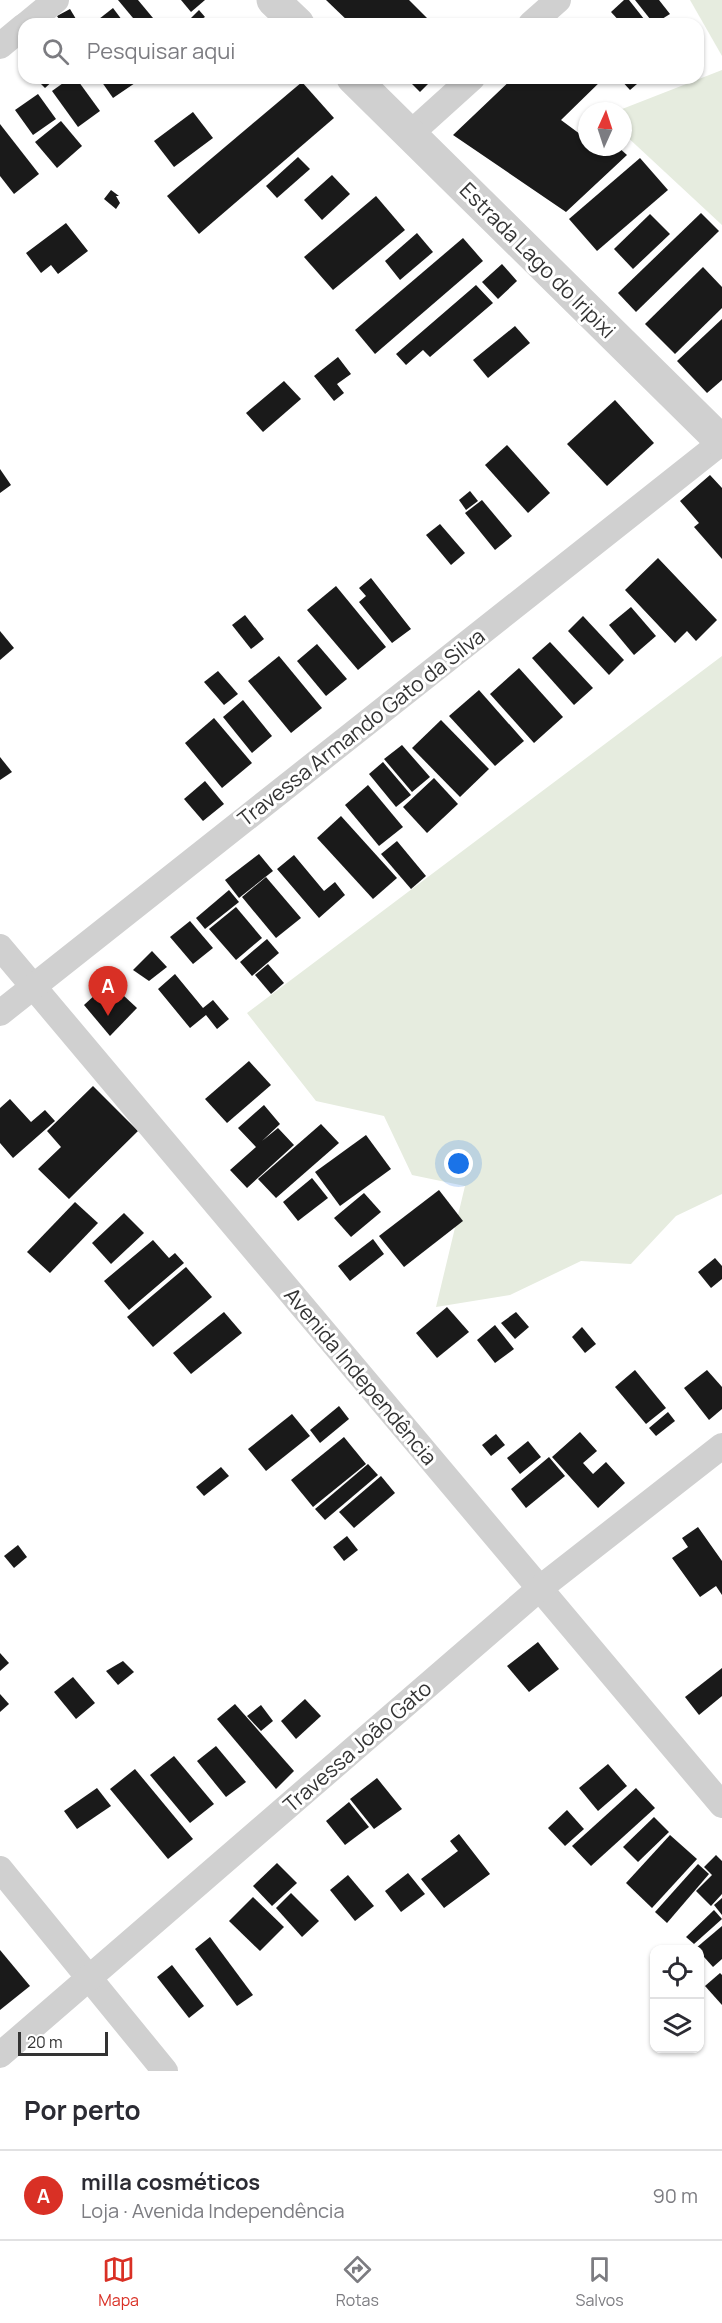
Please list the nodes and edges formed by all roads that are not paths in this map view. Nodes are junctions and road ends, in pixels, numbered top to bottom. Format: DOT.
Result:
graph roads {
  1 [pos="56,0"];
  2 [pos="273,0"];
  3 [pos="558,0"];
  4 [pos="34,18"];
  5 [pos="292,18"];
  6 [pos="538,18"];
  7 [pos="18,31"];
  8 [pos="0,46"];
  9 [pos="359,84"];
  10 [pos="465,84"];
  11 [pos="410,134"];
  12 [pos="722,442"];
  13 [pos="0,947"];
  14 [pos="33,986"];
  15 [pos="0,1013"];
  16 [pos="722,1446"];
  17 [pos="539,1589"];
  18 [pos="722,1805"];
  19 [pos="0,1869"];
  20 [pos="88,1978"];
  21 [pos="0,2055"];
  22 [pos="165,2071"];
  1 -- 4 [label="street"];
  2 -- 5 [label="street"];
  3 -- 6 [label="street"];
  7 -- 8 [label="street"];
  9 -- 11 [label="street, Estrada Lago do Iripixi"];
  10 -- 11 [label="street"];
  11 -- 12 [label="street, Estrada Lago do Iripixi"];
  12 -- 14 [label="street, Travessa Armando Gato da Silva"];
  13 -- 14 [label="street, Avenida Independência"];
  14 -- 15 [label="street, Travessa Armando Gato da Silva"];
  14 -- 17 [label="street, Avenida Independência"];
  16 -- 17 [label="street, Travessa João Gato"];
  17 -- 18 [label="street, Avenida Independência"];
  17 -- 20 [label="street, Travessa João Gato"];
  19 -- 20 [label="street"];
  20 -- 21 [label="street, Travessa João Gato"];
  20 -- 22 [label="street"];
}
